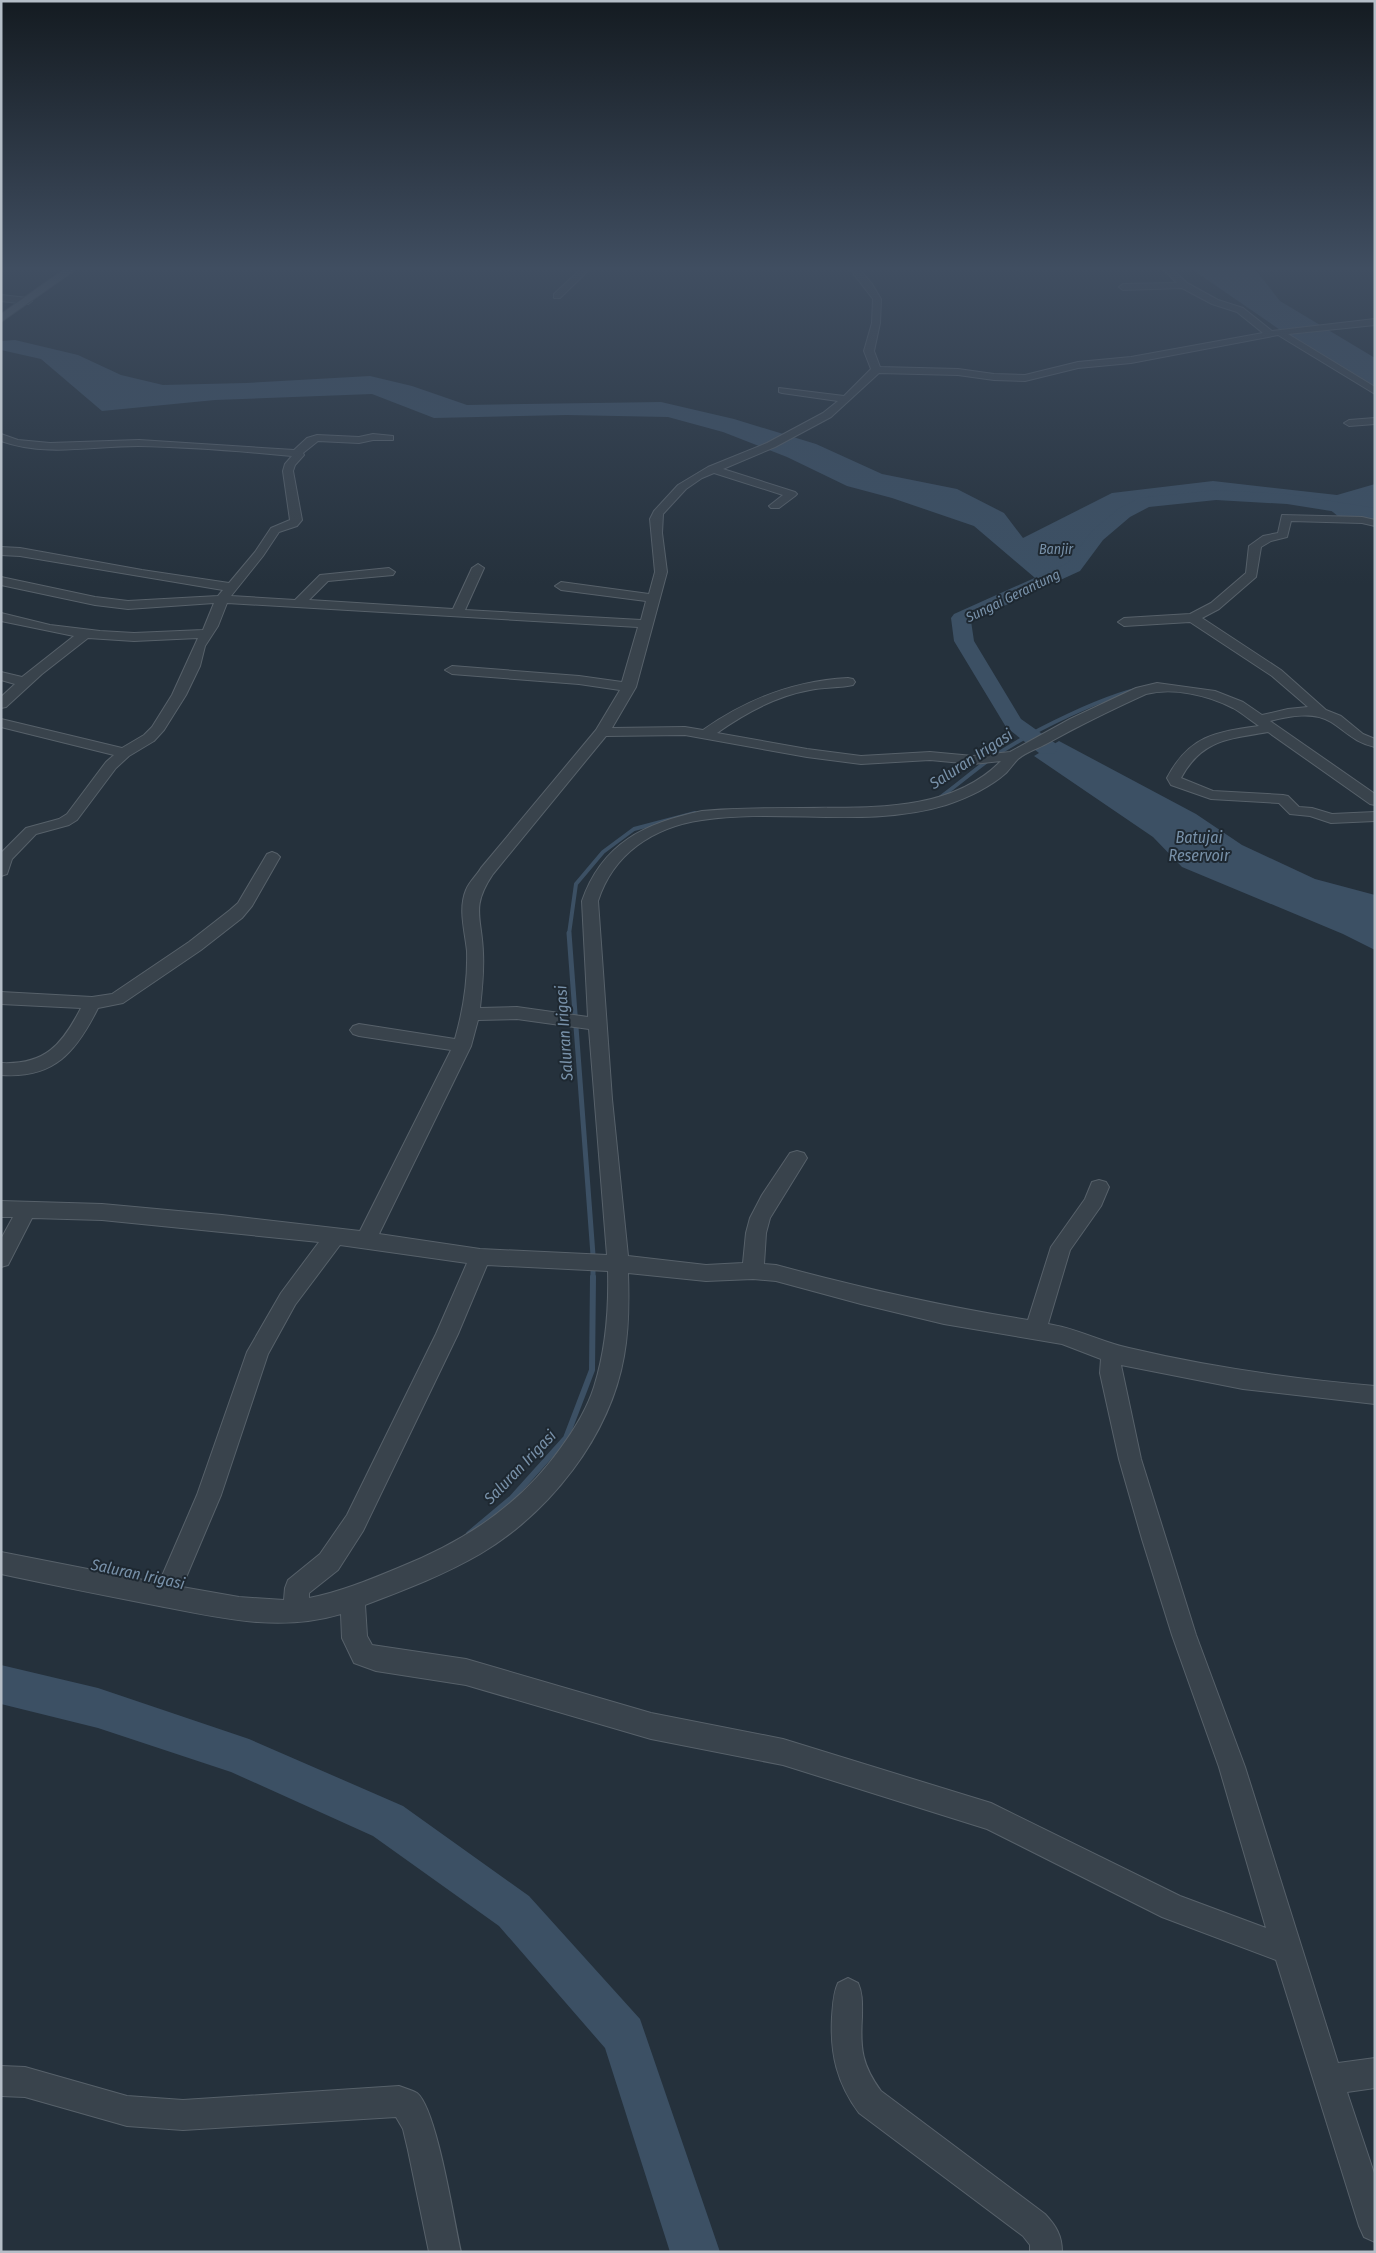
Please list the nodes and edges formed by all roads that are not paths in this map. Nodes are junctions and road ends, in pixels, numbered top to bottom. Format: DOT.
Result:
graph roads {
  1 [pos="873,373"];
  2 [pos="966,373"];
  3 [pos="1043,373"];
  4 [pos="1345,373"];
  5 [pos="1375,391"];
  6 [pos="781,395"];
  7 [pos="846,400"];
  8 [pos="1375,421"];
  9 [pos="1349,424"];
  10 [pos="1,437"];
  11 [pos="389,438"];
  12 [pos="296,454"];
  13 [pos="712,469"];
  14 [pos="775,506"];
  15 [pos="1375,523"];
  16 [pos="1,551"];
  17 [pos="478,568"];
  18 [pos="389,572"];
  19 [pos="1,581"];
  20 [pos="561,586"];
  21 [pos="230,587"];
  22 [pos="222,598"];
  23 [pos="654,598"];
  24 [pos="298,604"];
  25 [pos="457,613"];
  26 [pos="1,618"];
  27 [pos="1194,618"];
  28 [pos="1124,622"];
  29 [pos="645,624"];
  30 [pos="85,634"];
  31 [pos="207,634"];
  32 [pos="452,670"];
  33 [pos="1,676"];
  34 [pos="24,682"];
  35 [pos="848,682"];
  36 [pos="629,687"];
  37 [pos="1123,693"];
  38 [pos="1101,699"];
  39 [pos="1,704"];
  40 [pos="1321,713"];
  41 [pos="1266,720"];
  42 [pos="1,724"];
  43 [pos="602,732"];
  44 [pos="706,734"];
  45 [pos="1375,743"];
  46 [pos="124,753"];
  47 [pos="1004,757"];
  48 [pos="1341,766"];
  49 [pos="1375,801"];
  50 [pos="1375,816"];
  51 [pos="272,856"];
  52 [pos="1,871"];
  53 [pos="1,998"];
  54 [pos="92,1003"];
  55 [pos="470,1014"];
  56 [pos="598,1024"];
  57 [pos="359,1030"];
  58 [pos="462,1046"];
  59 [pos="1,1069"];
  60 [pos="796,1158"];
  61 [pos="1099,1187"];
  62 [pos="1,1209"];
  63 [pos="26,1210"];
  64 [pos="335,1236"];
  65 [pos="366,1240"];
  66 [pos="480,1257"];
  67 [pos="1,1259"];
  68 [pos="607,1264"];
  69 [pos="753,1271"];
  70 [pos="1036,1330"];
  71 [pos="1113,1354"];
  72 [pos="1375,1395"];
  73 [pos="1,1563"];
  74 [pos="167,1595"];
  75 [pos="352,1598"];
  76 [pos="296,1602"];
  77 [pos="1287,1950"];
  78 [pos="848,1993"];
  79 [pos="1375,2073"];
  80 [pos="1329,2079"];
  81 [pos="1,2081"];
  82 [pos="1375,2226"];
  83 [pos="445,2252"];
  84 [pos="1046,2252"];
  1 -- 7 [label="street"];
  2 -- 3 [label="street"];
  4 -- 5 [label="street"];
  6 -- 7 [label="street"];
  7 -- 13 [label="street"];
  8 -- 9 [label="street"];
  10 -- 12 [label="street"];
  11 -- 12 [label="street"];
  12 -- 21 [label="street"];
  13 -- 14 [label="street"];
  13 -- 23 [label="street"];
  15 -- 27 [label="street"];
  16 -- 21 [label="street"];
  17 -- 25 [label="street"];
  18 -- 24 [label="street"];
  19 -- 22 [label="street"];
  20 -- 23 [label="street"];
  21 -- 22 [label="street"];
  22 -- 24 [label="street"];
  22 -- 31 [label="street"];
  23 -- 29 [label="street"];
  24 -- 25 [label="street"];
  25 -- 29 [label="street"];
  26 -- 30 [label="street"];
  27 -- 28 [label="street"];
  27 -- 40 [label="street"];
  29 -- 36 [label="street"];
  30 -- 31 [label="street"];
  30 -- 34 [label="street"];
  31 -- 46 [label="street"];
  32 -- 36 [label="street"];
  33 -- 34 [label="street"];
  34 -- 39 [label="street"];
  35 -- 44 [label="street"];
  36 -- 43 [label="street"];
  37 -- 38 [label="street"];
  37 -- 41 [label="street"];
  37 -- 47 [label="street"];
  40 -- 41 [label="street"];
  40 -- 45 [label="street"];
  41 -- 48 [label="street"];
  41 -- 49 [label="street"];
  41 -- 50 [label="street"];
  42 -- 46 [label="street"];
  43 -- 44 [label="street"];
  43 -- 55 [label="street"];
  44 -- 47 [label="street"];
  46 -- 52 [label="street"];
  47 -- 56 [label="street"];
  51 -- 54 [label="street"];
  53 -- 54 [label="street"];
  54 -- 59 [label="street"];
  55 -- 56 [label="street"];
  55 -- 58 [label="street"];
  56 -- 68 [label="street"];
  57 -- 58 [label="street"];
  58 -- 65 [label="street"];
  60 -- 69 [label="street"];
  61 -- 70 [label="street"];
  62 -- 63 [label="street"];
  63 -- 64 [label="street"];
  63 -- 67 [label="street"];
  64 -- 65 [label="street"];
  64 -- 74 [label="street"];
  65 -- 66 [label="street"];
  66 -- 68 [label="street"];
  66 -- 76 [label="street"];
  68 -- 69 [label="street"];
  68 -- 75 [label="street"];
  69 -- 70 [label="street"];
  70 -- 71 [label="street"];
  71 -- 72 [label="street"];
  71 -- 77 [label="street"];
  73 -- 74 [label="street"];
  74 -- 76 [label="street"];
  75 -- 76 [label="street"];
  75 -- 77 [label="street"];
  77 -- 80 [label="street"];
  78 -- 84 [label="street"];
  79 -- 80 [label="street"];
  80 -- 82 [label="street"];
  81 -- 83 [label="street"];
}
